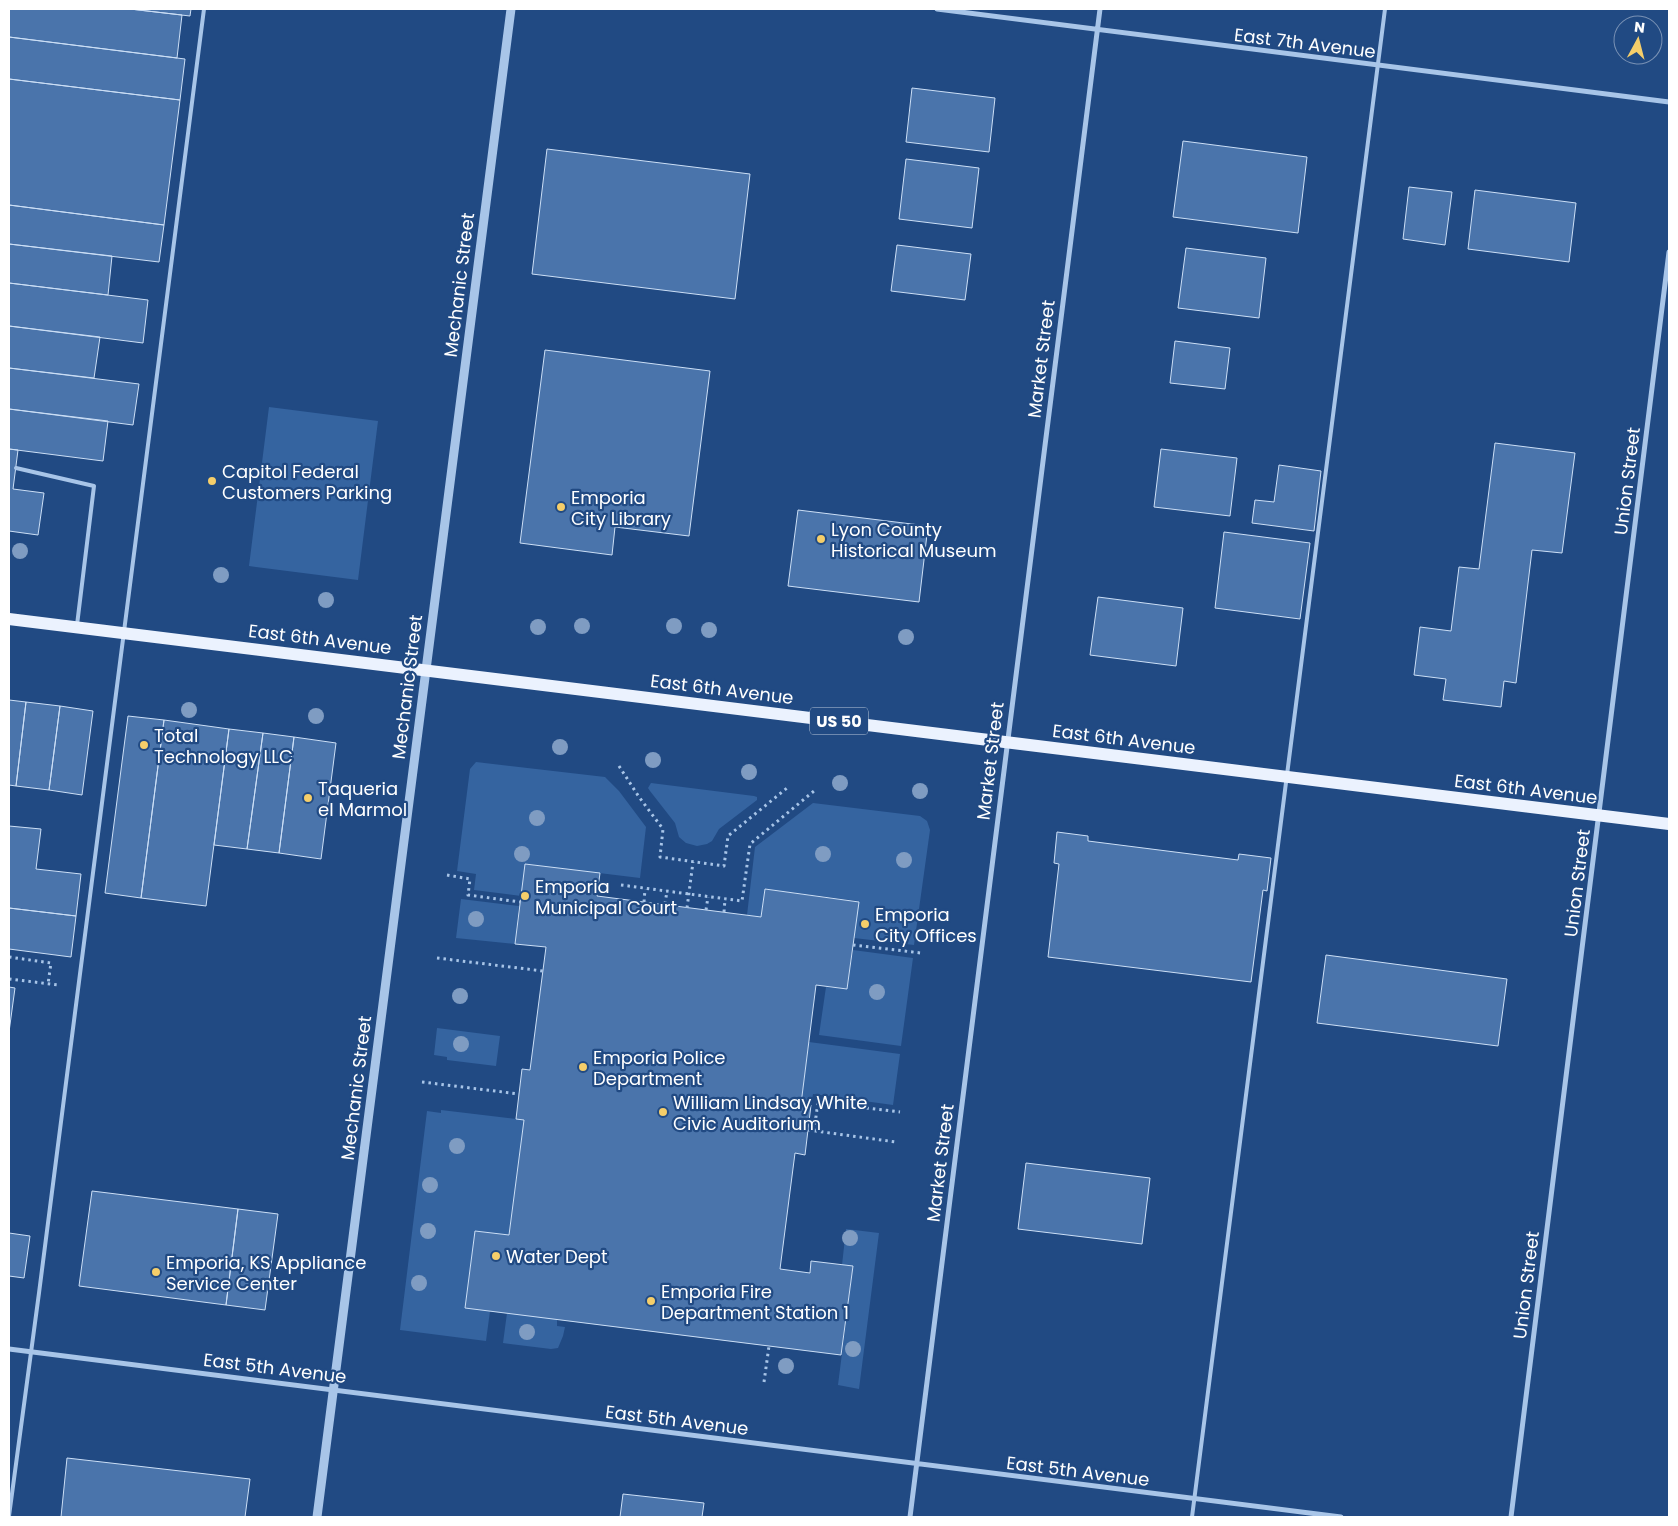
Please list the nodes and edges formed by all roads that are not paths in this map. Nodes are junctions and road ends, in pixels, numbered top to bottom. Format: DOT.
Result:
graph roads {
  1 [pos="204,9"];
  2 [pos="511,9"];
  3 [pos="937,9"];
  4 [pos="1100,9"];
  5 [pos="1385,9"];
  6 [pos="1097,30"];
  7 [pos="1378,66"];
  8 [pos="1669,102"];
  9 [pos="1669,252"];
  10 [pos="16,468"];
  11 [pos="9,618"];
  12 [pos="76,627"];
  13 [pos="124,633"];
  14 [pos="426,670"];
  15 [pos="1007,742"];
  16 [pos="1286,777"];
  17 [pos="1599,815"];
  18 [pos="1669,824"];
  19 [pos="9,1349"];
  20 [pos="32,1352"];
  21 [pos="334,1389"];
  22 [pos="916,1464"];
  23 [pos="1194,1499"];
  24 [pos="9,1516"];
  25 [pos="317,1517"];
  26 [pos="910,1517"];
  27 [pos="1192,1517"];
  28 [pos="1341,1517"];
  29 [pos="1511,1517"];
  1 -- 13 [label="lane"];
  2 -- 14 [label="street, Mechanic Street"];
  3 -- 6 [label="street, East 7th Avenue"];
  4 -- 6 [label="street, Market Street"];
  5 -- 7 [label="lane"];
  6 -- 7 [label="street, East 7th Avenue"];
  6 -- 15 [label="street, Market Street"];
  7 -- 8 [label="street, East 7th Avenue"];
  7 -- 16 [label="lane"];
  9 -- 17 [label="street, Union Street"];
  10 -- 12 [label="lane"];
  11 -- 12 [label="main road, East 6th Avenue / US 50"];
  12 -- 13 [label="main road, East 6th Avenue / US 50"];
  13 -- 14 [label="main road, East 6th Avenue / US 50"];
  13 -- 20 [label="lane"];
  14 -- 15 [label="main road, East 6th Avenue / US 50"];
  14 -- 21 [label="street, Mechanic Street"];
  15 -- 16 [label="main road, East 6th Avenue / US 50"];
  15 -- 22 [label="street, Market Street"];
  16 -- 17 [label="main road, East 6th Avenue / US 50"];
  16 -- 23 [label="lane"];
  17 -- 18 [label="main road, East 6th Avenue / US 50"];
  17 -- 29 [label="street, Union Street"];
  19 -- 20 [label="street, East 5th Avenue"];
  20 -- 21 [label="street, East 5th Avenue"];
  20 -- 24 [label="lane"];
  21 -- 22 [label="street, East 5th Avenue"];
  21 -- 25 [label="street, Mechanic Street"];
  22 -- 23 [label="street, East 5th Avenue"];
  22 -- 26 [label="street, Market Street"];
  23 -- 27 [label="lane"];
  23 -- 28 [label="street, East 5th Avenue"];
}
